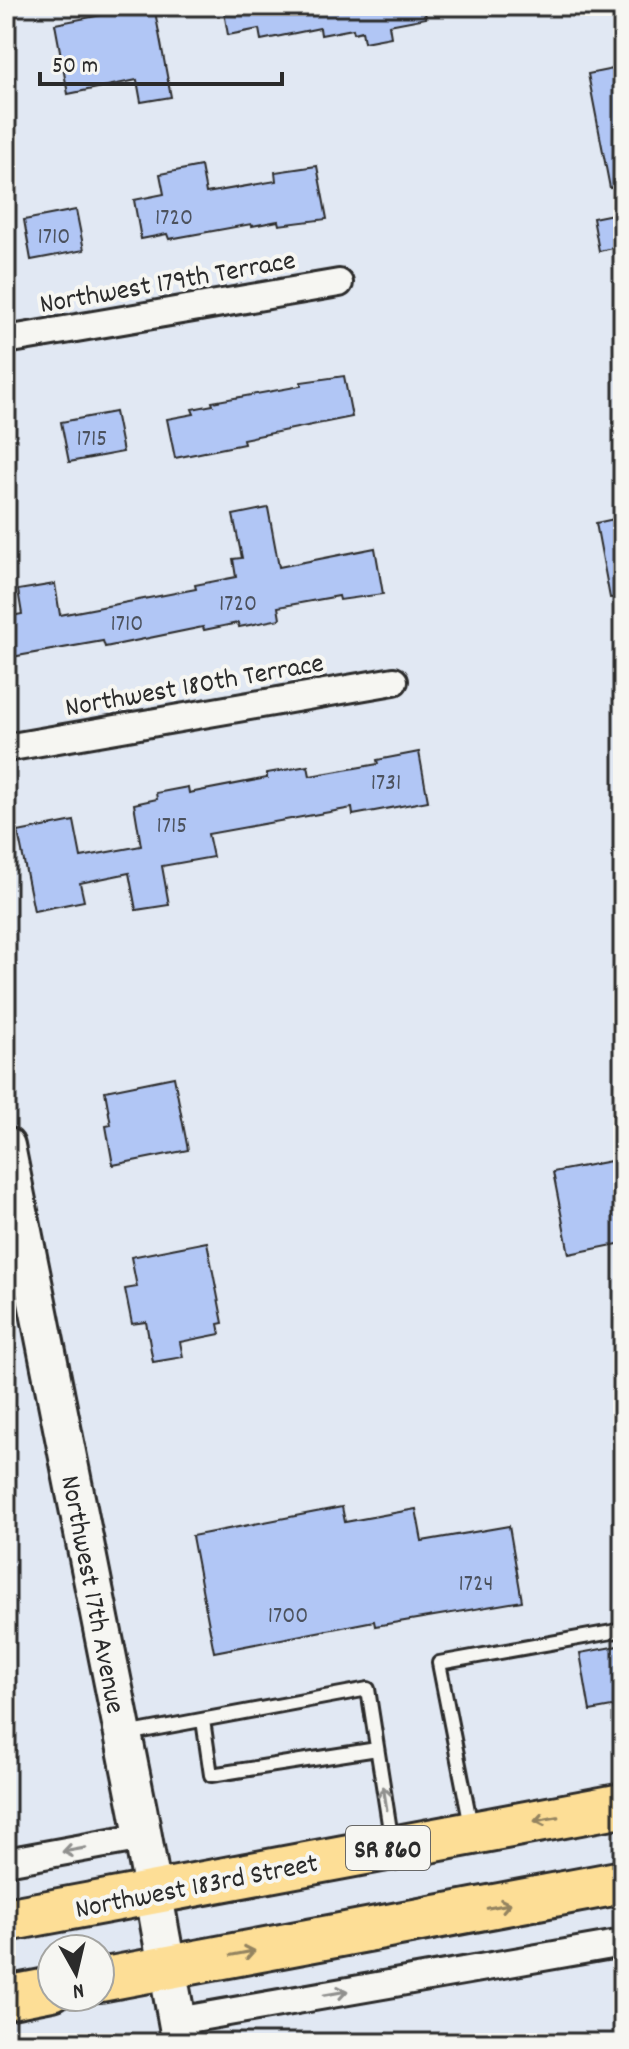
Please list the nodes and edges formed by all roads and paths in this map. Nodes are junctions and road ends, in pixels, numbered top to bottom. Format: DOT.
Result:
graph roads {
  1 [pos="339,283"];
  2 [pos="6,340"];
  3 [pos="394,681"];
  4 [pos="6,748"];
  5 [pos="6,1146"];
  6 [pos="623,1630"];
  7 [pos="203,1720"];
  8 [pos="123,1735"];
  9 [pos="377,1749"];
  10 [pos="623,1805"];
  11 [pos="473,1833"];
  12 [pos="143,1837"];
  13 [pos="393,1847"];
  14 [pos="6,1862"];
  15 [pos="623,1882"];
  16 [pos="153,1891"];
  17 [pos="6,1920"];
  18 [pos="623,1943"];
  19 [pos="167,1968"];
  20 [pos="116,1977"];
  21 [pos="36,1992"];
  22 [pos="6,1998"];
  23 [pos="179,2032"];
  1 -- 2 [label="street, Northwest 179th Terrace"];
  3 -- 4 [label="street, Northwest 180th Terrace"];
  5 -- 8 [label="street, Northwest 17th Avenue"];
  6 -- 11 [label="lane"];
  7 -- 8 [label="lane"];
  7 -- 9 [label="lane"];
  7 -- 9 [label="lane"];
  8 -- 12 [label="street, Northwest 17th Avenue"];
  13 -- 9 [label="lane, one-way"];
  10 -- 11 [label="main road, Northwest 183rd Street / SR 860, one-way"];
  11 -- 13 [label="main road, Northwest 183rd Street / SR 860"];
  12 -- 14 [label="street, Northwest 183rd Street, one-way"];
  12 -- 16 [label="street, Northwest 17th Avenue"];
  13 -- 16 [label="main road, Northwest 183rd Street / SR 860"];
  19 -- 15 [label="main road, one-way"];
  16 -- 17 [label="main road, Northwest 183rd Street / SR 860"];
  16 -- 19 [label="street, Northwest 17th Avenue"];
  23 -- 18 [label="street, one-way"];
  19 -- 20 [label="main road"];
  19 -- 23 [label="street, Northwest 17th Avenue"];
  21 -- 22 [label="main road"];
}
